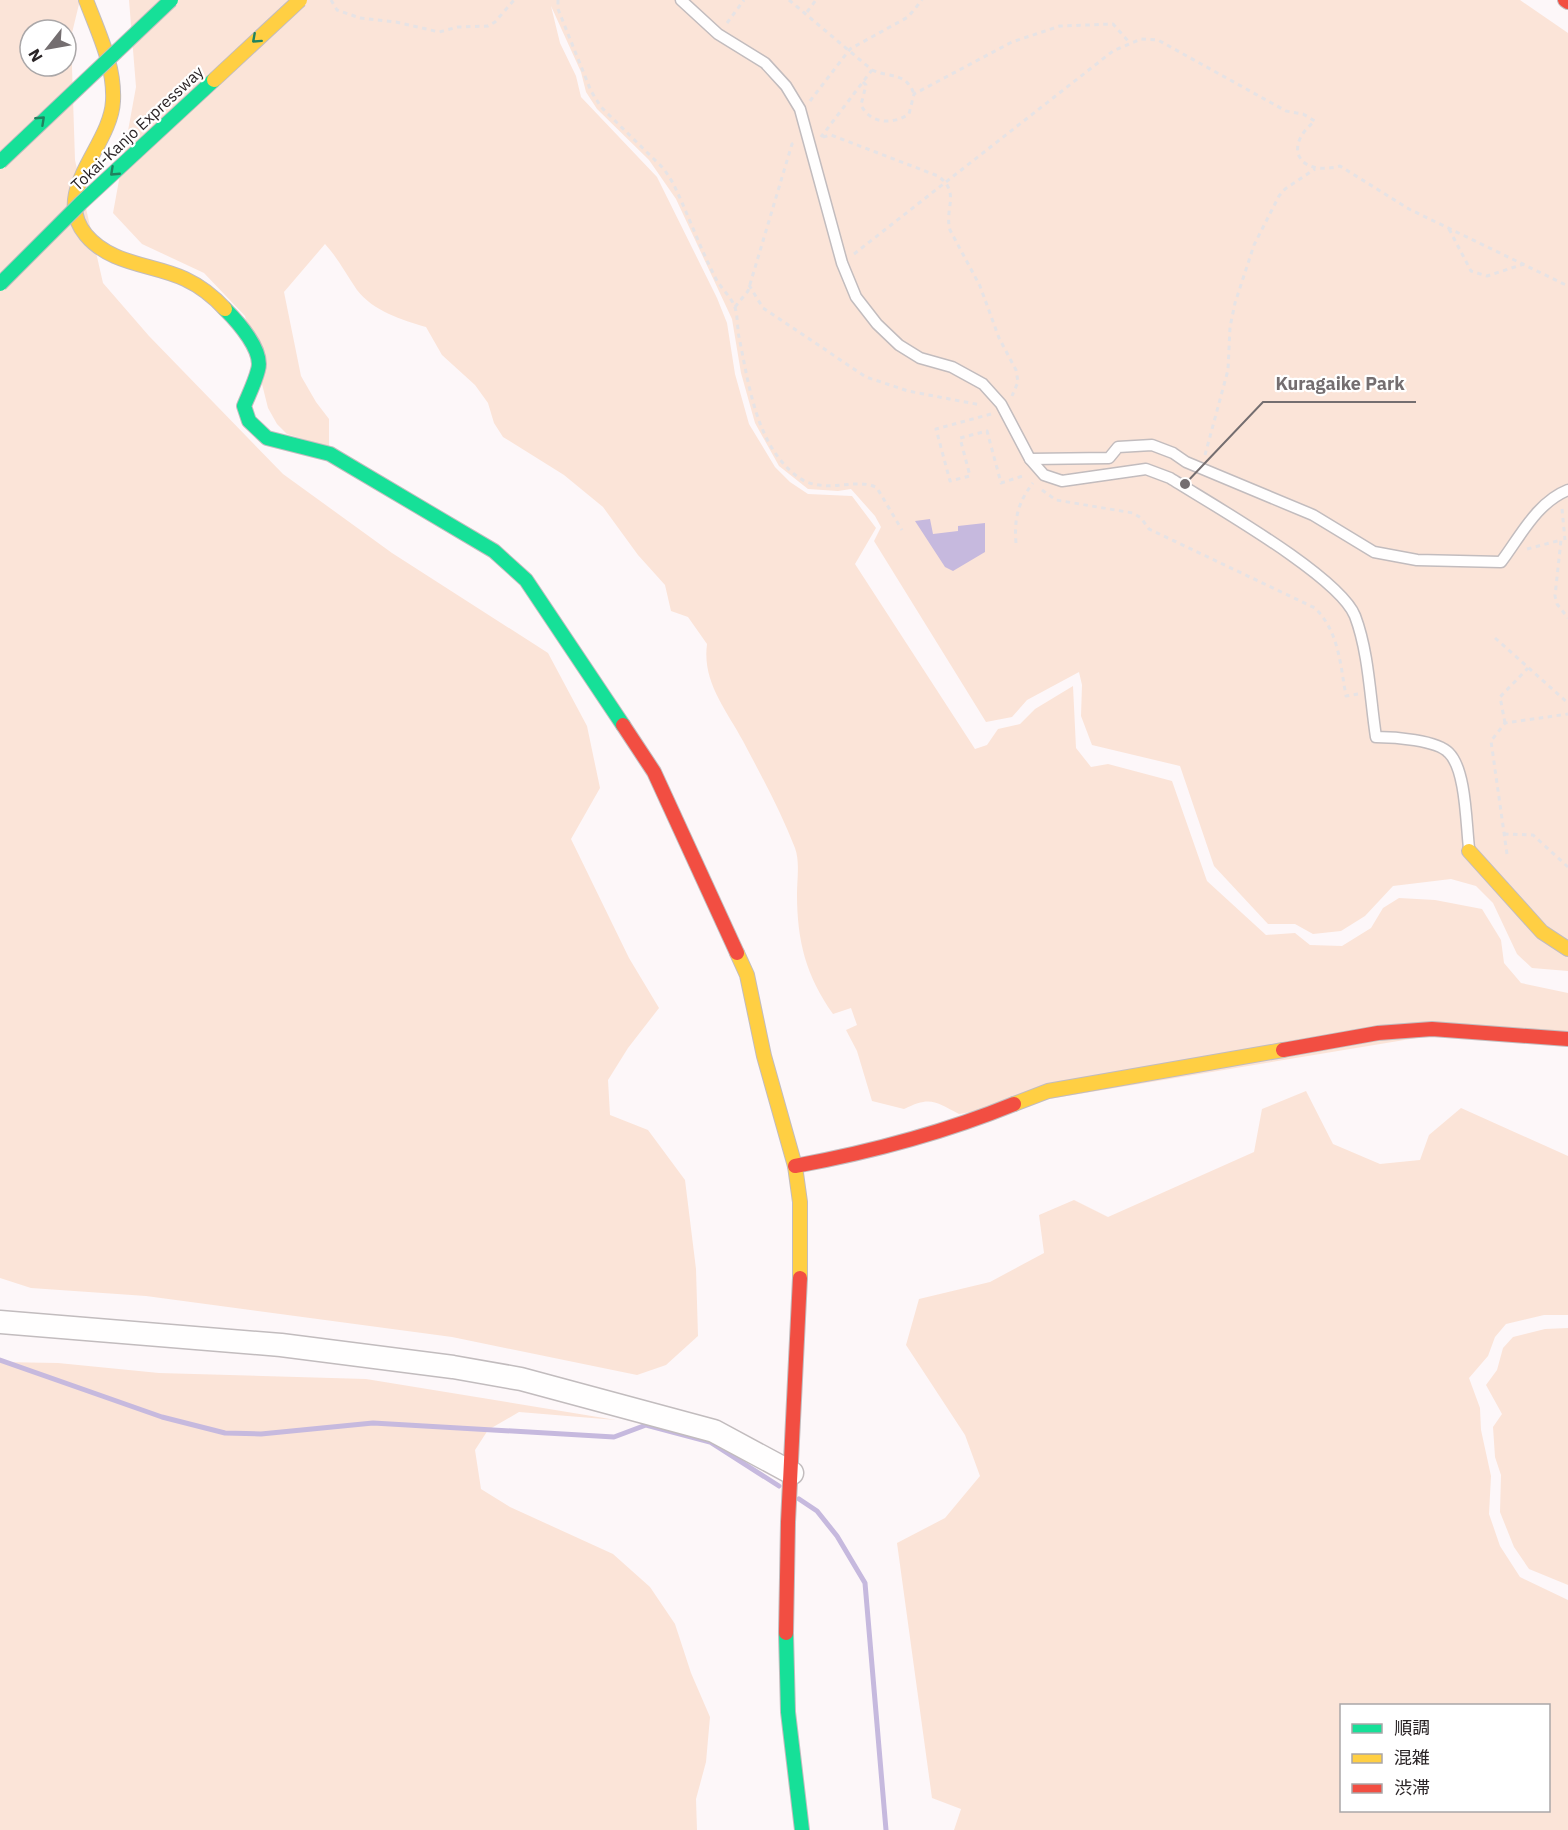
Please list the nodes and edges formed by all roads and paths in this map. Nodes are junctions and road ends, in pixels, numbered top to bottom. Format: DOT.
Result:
graph roads {
  1 [pos="86,0"];
  2 [pos="171,0"];
  3 [pos="300,0"];
  4 [pos="331,0"];
  5 [pos="514,0"];
  6 [pos="558,0"];
  7 [pos="681,0"];
  8 [pos="744,0"];
  9 [pos="789,0"];
  10 [pos="816,0"];
  11 [pos="922,0"];
  12 [pos="807,12"];
  13 [pos="718,34"];
  14 [pos="1129,42"];
  15 [pos="850,50"];
  16 [pos="872,70"];
  17 [pos="863,82"];
  18 [pos="914,94"];
  19 [pos="801,109"];
  20 [pos="808,133"];
  21 [pos="821,138"];
  22 [pos="812,149"];
  23 [pos="0,162"];
  24 [pos="1315,169"];
  25 [pos="946,182"];
  26 [pos="1448,228"];
  27 [pos="842,263"];
  28 [pos="1524,264"];
  29 [pos="0,284"];
  30 [pos="749,285"];
  31 [pos="1568,286"];
  32 [pos="735,307"];
  33 [pos="1001,405"];
  34 [pos="1030,459"];
  35 [pos="1201,468"];
  36 [pos="1042,473"];
  37 [pos="1568,490"];
  38 [pos="1562,507"];
  39 [pos="1566,529"];
  40 [pos="902,530"];
  41 [pos="1565,540"];
  42 [pos="1016,543"];
  43 [pos="1510,550"];
  44 [pos="1568,618"];
  45 [pos="1495,638"];
  46 [pos="1528,668"];
  47 [pos="1369,693"];
  48 [pos="1568,703"];
  49 [pos="1568,714"];
  50 [pos="1505,723"];
  51 [pos="1504,834"];
  52 [pos="1469,851"];
  53 [pos="1507,858"];
  54 [pos="1568,867"];
  55 [pos="1568,949"];
  56 [pos="1568,1039"];
  57 [pos="795,1166"];
  58 [pos="0,1322"];
  59 [pos="791,1477"];
  60 [pos="802,1830"];
  1 -- 57 [label="main road"];
  23 -- 2 [label="main road, one-way, bridge"];
  3 -- 29 [label="main road, Tokai-Kanjo Expressway, one-way, bridge"];
  4 -- 5 [label="path"];
  6 -- 32 [label="path"];
  7 -- 13 [label="lane"];
  8 -- 13 [label="path"];
  9 -- 12 [label="path"];
  10 -- 12 [label="path"];
  11 -- 15 [label="path"];
  12 -- 15 [label="path"];
  13 -- 19 [label="lane"];
  14 -- 18 [label="path"];
  14 -- 24 [label="path"];
  14 -- 25 [label="path"];
  15 -- 16 [label="path"];
  15 -- 19 [label="path"];
  16 -- 17 [label="path"];
  16 -- 18 [label="path"];
  17 -- 18 [label="path"];
  17 -- 21 [label="path"];
  19 -- 20 [label="lane"];
  20 -- 22 [label="lane"];
  20 -- 30 [label="path"];
  21 -- 22 [label="path"];
  21 -- 25 [label="path"];
  22 -- 27 [label="lane"];
  24 -- 26 [label="path"];
  24 -- 35 [label="path"];
  25 -- 27 [label="path"];
  25 -- 33 [label="path"];
  26 -- 28 [label="path"];
  26 -- 28 [label="path"];
  27 -- 33 [label="lane"];
  28 -- 31 [label="path"];
  30 -- 32 [label="path"];
  30 -- 33 [label="path"];
  32 -- 40 [label="path"];
  33 -- 34 [label="lane"];
  33 -- 36 [label="path"];
  34 -- 35 [label="lane"];
  34 -- 36 [label="lane"];
  35 -- 43 [label="lane"];
  36 -- 42 [label="path"];
  36 -- 47 [label="path"];
  36 -- 47 [label="lane"];
  37 -- 43 [label="lane"];
  38 -- 39 [label="path"];
  39 -- 41 [label="path"];
  41 -- 43 [label="path"];
  41 -- 44 [label="path"];
  45 -- 46 [label="path"];
  46 -- 48 [label="path"];
  46 -- 50 [label="path"];
  47 -- 52 [label="lane"];
  49 -- 50 [label="path"];
  50 -- 51 [label="path"];
  51 -- 53 [label="path"];
  51 -- 54 [label="path"];
  52 -- 55 [label="main road"];
  56 -- 57 [label="main road"];
  57 -- 59 [label="main road"];
  58 -- 59 [label="street"];
  59 -- 60 [label="main road"];
}
